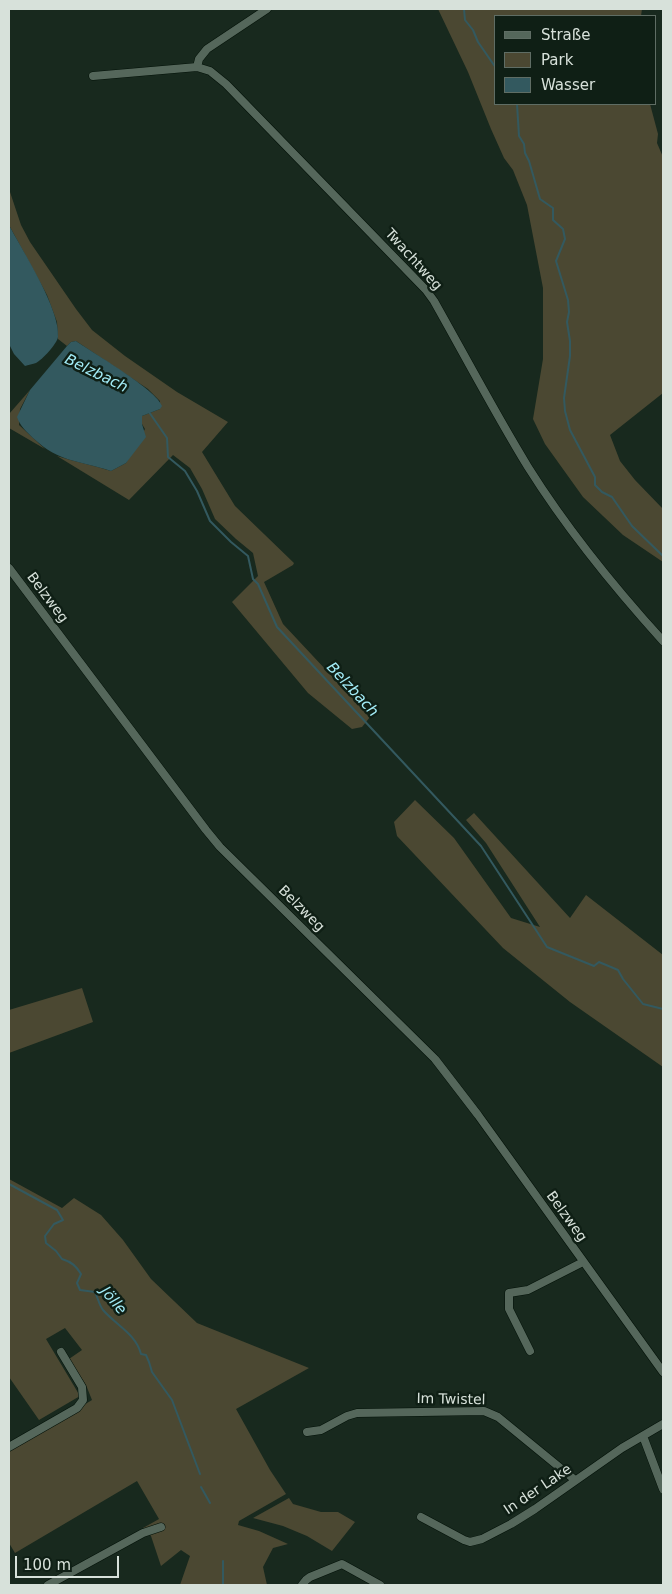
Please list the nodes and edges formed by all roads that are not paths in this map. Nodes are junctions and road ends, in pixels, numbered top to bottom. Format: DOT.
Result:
graph roads {
  1 [pos="267,9"];
  2 [pos="197,67"];
  3 [pos="93,76"];
  4 [pos="9,568"];
  5 [pos="663,641"];
  6 [pos="583,1262"];
  7 [pos="530,1351"];
  8 [pos="61,1352"];
  9 [pos="663,1372"];
  10 [pos="663,1424"];
  11 [pos="307,1432"];
  12 [pos="643,1436"];
  13 [pos="9,1447"];
  14 [pos="575,1480"];
  15 [pos="663,1489"];
  16 [pos="421,1516"];
  17 [pos="161,1526"];
  18 [pos="48,1585"];
  19 [pos="302,1585"];
  20 [pos="380,1585"];
  1 -- 2 [label="street"];
  2 -- 3 [label="street"];
  2 -- 5 [label="street, Twachtweg"];
  4 -- 6 [label="street, Belzweg"];
  6 -- 7 [label="street, Belzweg"];
  6 -- 9 [label="street, Belzweg"];
  8 -- 13 [label="street"];
  10 -- 12 [label="street, In der Lake"];
  11 -- 14 [label="street, Im Twistel"];
  12 -- 14 [label="street, In der Lake"];
  12 -- 15 [label="street"];
  14 -- 16 [label="street, In der Lake"];
  17 -- 18 [label="street"];
  19 -- 20 [label="street"];
}
